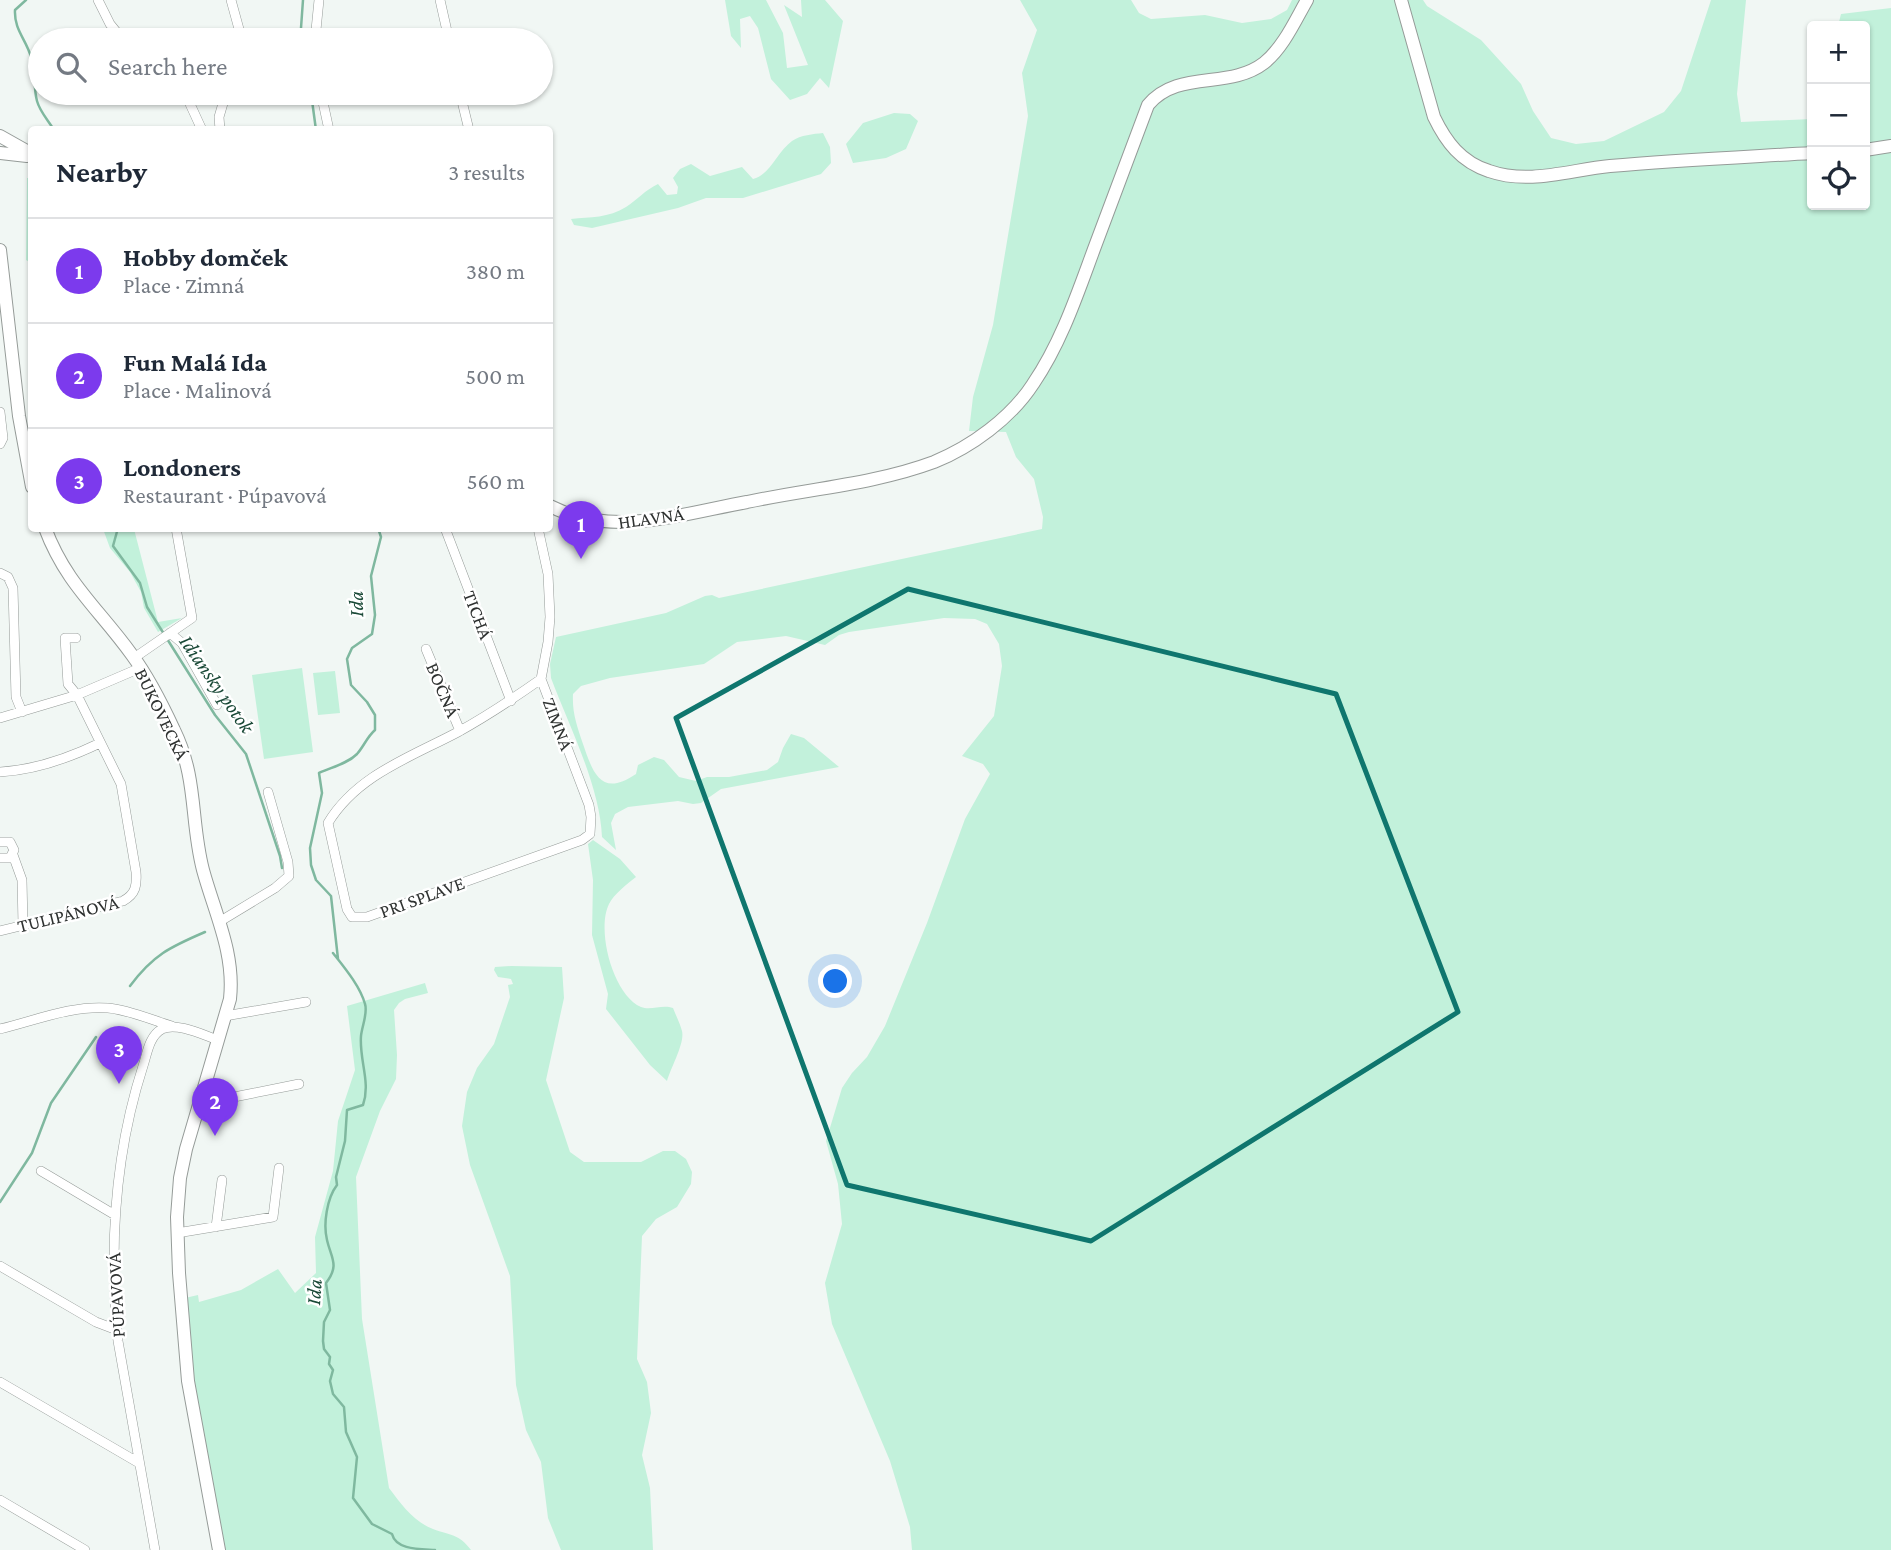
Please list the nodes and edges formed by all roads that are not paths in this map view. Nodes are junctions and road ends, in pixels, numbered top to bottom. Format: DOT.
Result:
graph roads {
  1 [pos="98,0"];
  2 [pos="231,0"];
  3 [pos="318,0"];
  4 [pos="440,0"];
  5 [pos="1307,0"];
  6 [pos="1401,0"];
  7 [pos="113,28"];
  8 [pos="239,28"];
  9 [pos="316,28"];
  10 [pos="446,28"];
  11 [pos="191,105"];
  12 [pos="222,105"];
  13 [pos="324,105"];
  14 [pos="463,105"];
  15 [pos="219,117"];
  16 [pos="200,126"];
  17 [pos="216,126"];
  18 [pos="220,126"];
  19 [pos="328,126"];
  20 [pos="468,126"];
  21 [pos="0,136"];
  22 [pos="1891,146"];
  23 [pos="1870,149"];
  24 [pos="0,153"];
  25 [pos="28,153"];
  26 [pos="1807,153"];
  27 [pos="28,155"];
  28 [pos="0,250"];
  29 [pos="0,412"];
  30 [pos="19,416"];
  31 [pos="0,444"];
  32 [pos="28,464"];
  33 [pos="553,507"];
  34 [pos="47,532"];
  35 [pos="177,532"];
  36 [pos="447,532"];
  37 [pos="539,532"];
  38 [pos="0,573"];
  39 [pos="170,633"];
  40 [pos="76,638"];
  41 [pos="426,649"];
  42 [pos="137,663"];
  43 [pos="541,680"];
  44 [pos="77,695"];
  45 [pos="511,701"];
  46 [pos="217,705"];
  47 [pos="22,712"];
  48 [pos="0,718"];
  49 [pos="460,731"];
  50 [pos="100,744"];
  51 [pos="0,772"];
  52 [pos="268,792"];
  53 [pos="590,834"];
  54 [pos="0,842"];
  55 [pos="13,855"];
  56 [pos="0,858"];
  57 [pos="219,922"];
  58 [pos="23,925"];
  59 [pos="0,931"];
  60 [pos="306,1002"];
  61 [pos="227,1012"];
  62 [pos="173,1027"];
  63 [pos="0,1029"];
  64 [pos="218,1040"];
  65 [pos="299,1084"];
  66 [pos="199,1104"];
  67 [pos="279,1168"];
  68 [pos="41,1171"];
  69 [pos="222,1180"];
  70 [pos="115,1215"];
  71 [pos="216,1227"];
  72 [pos="177,1233"];
  73 [pos="0,1265"];
  74 [pos="117,1331"];
  75 [pos="0,1382"];
  76 [pos="139,1463"];
  77 [pos="0,1500"];
  78 [pos="85,1550"];
  79 [pos="155,1550"];
  80 [pos="219,1550"];
  1 -- 7 [label="street"];
  2 -- 8 [label="street"];
  3 -- 9 [label="street"];
  4 -- 10 [label="street"];
  5 -- 33 [label="main road, HLAVNÁ"];
  6 -- 26 [label="main road"];
  11 -- 16 [label="street"];
  12 -- 15 [label="street"];
  13 -- 19 [label="street"];
  14 -- 20 [label="street"];
  15 -- 17 [label="street"];
  15 -- 18 [label="street"];
  21 -- 24 [label="main road"];
  21 -- 25 [label="main road"];
  22 -- 23 [label="main road"];
  24 -- 27 [label="main road"];
  28 -- 30 [label="main road"];
  29 -- 30 [label="street"];
  29 -- 31 [label="street"];
  30 -- 32 [label="main road"];
  34 -- 42 [label="main road, BUKOVECKÁ"];
  35 -- 39 [label="street"];
  36 -- 45 [label="street, TICHÁ"];
  37 -- 43 [label="street, ZIMNÁ"];
  38 -- 47 [label="street"];
  39 -- 42 [label="street"];
  39 -- 46 [label="street"];
  40 -- 44 [label="street, TULIPÁNOVÁ"];
  41 -- 49 [label="street, BOČNÁ"];
  42 -- 44 [label="street"];
  42 -- 57 [label="main road, BUKOVECKÁ"];
  43 -- 45 [label="street, PRI SPLAVE"];
  43 -- 53 [label="street, ZIMNÁ"];
  44 -- 47 [label="street"];
  44 -- 50 [label="street, TULIPÁNOVÁ"];
  45 -- 49 [label="street, PRI SPLAVE"];
  47 -- 48 [label="street"];
  49 -- 53 [label="street, PRI SPLAVE"];
  50 -- 51 [label="street"];
  50 -- 58 [label="street, TULIPÁNOVÁ"];
  52 -- 57 [label="street"];
  54 -- 55 [label="street"];
  55 -- 56 [label="street"];
  55 -- 58 [label="street"];
  57 -- 61 [label="main road, BUKOVECKÁ"];
  58 -- 59 [label="street, TULIPÁNOVÁ"];
  60 -- 61 [label="street"];
  61 -- 64 [label="main road, BUKOVECKÁ"];
  62 -- 63 [label="street"];
  62 -- 64 [label="street"];
  62 -- 70 [label="street, PÚPAVOVÁ"];
  64 -- 66 [label="main road, BUKOVECKÁ"];
  65 -- 66 [label="street"];
  66 -- 72 [label="main road, BUKOVECKÁ"];
  67 -- 71 [label="street"];
  68 -- 70 [label="street"];
  69 -- 71 [label="street"];
  70 -- 74 [label="street, PÚPAVOVÁ"];
  71 -- 72 [label="street"];
  72 -- 80 [label="main road, BUKOVECKÁ"];
  73 -- 74 [label="street"];
  74 -- 76 [label="street, PÚPAVOVÁ"];
  75 -- 76 [label="street"];
  76 -- 79 [label="street, PÚPAVOVÁ"];
  77 -- 78 [label="street"];
}
